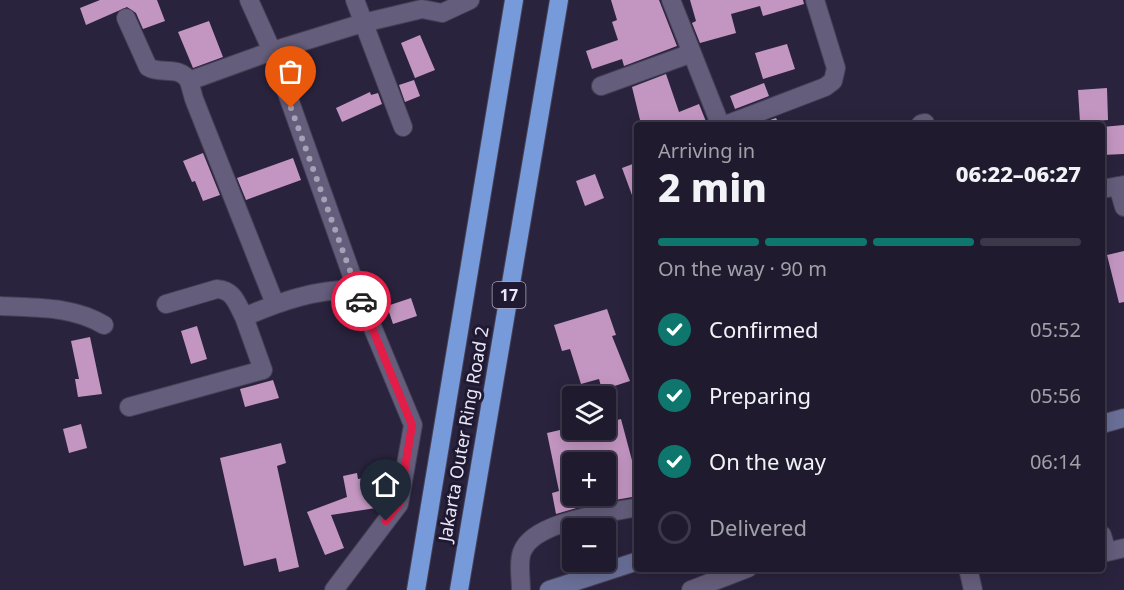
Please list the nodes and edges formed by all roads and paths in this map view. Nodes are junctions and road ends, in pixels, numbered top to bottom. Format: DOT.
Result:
graph roads {
  1 [pos="249,0"];
  2 [pos="355,0"];
  3 [pos="470,0"];
  4 [pos="514,0"];
  5 [pos="559,0"];
  6 [pos="671,0"];
  7 [pos="815,0"];
  8 [pos="420,5"];
  9 [pos="126,18"];
  10 [pos="363,23"];
  11 [pos="272,51"];
  12 [pos="692,53"];
  13 [pos="189,81"];
  14 [pos="601,86"];
  15 [pos="719,122"];
  16 [pos="733,122"];
  17 [pos="403,128"];
  18 [pos="1115,186"];
  19 [pos="1124,207"];
  20 [pos="357,290"];
  21 [pos="166,304"];
  22 [pos="275,304"];
  23 [pos="0,306"];
  24 [pos="244,317"];
  25 [pos="104,325"];
  26 [pos="129,407"];
  27 [pos="1124,418"];
  28 [pos="1105,423"];
  29 [pos="634,508"];
  30 [pos="1105,545"];
  31 [pos="1124,548"];
  32 [pos="634,562"];
  33 [pos="738,572"];
  34 [pos="969,572"];
  35 [pos="334,590"];
  36 [pos="416,590"];
  37 [pos="459,590"];
  38 [pos="521,590"];
  39 [pos="549,590"];
  40 [pos="691,590"];
  41 [pos="974,590"];
  1 -- 11 [label="street"];
  2 -- 10 [label="street"];
  3 -- 8 [label="street"];
  4 -- 36 [label="highway, Jakarta Outer Ring Road 2 / 17"];
  5 -- 37 [label="highway, Jakarta Outer Ring Road 2 / 17"];
  6 -- 12 [label="street"];
  7 -- 16 [label="street"];
  8 -- 10 [label="street"];
  9 -- 13 [label="street"];
  10 -- 11 [label="street"];
  10 -- 17 [label="street"];
  11 -- 13 [label="street"];
  11 -- 20 [label="street"];
  12 -- 14 [label="street"];
  12 -- 15 [label="street"];
  13 -- 22 [label="street"];
  18 -- 19 [label="street"];
  20 -- 22 [label="street"];
  20 -- 35 [label="street"];
  21 -- 24 [label="street"];
  22 -- 24 [label="street"];
  23 -- 25 [label="street"];
  24 -- 26 [label="street"];
  27 -- 28 [label="main road"];
  29 -- 38 [label="street"];
  30 -- 31 [label="street"];
  32 -- 39 [label="main road"];
  33 -- 40 [label="street"];
  34 -- 41 [label="street"];
}
